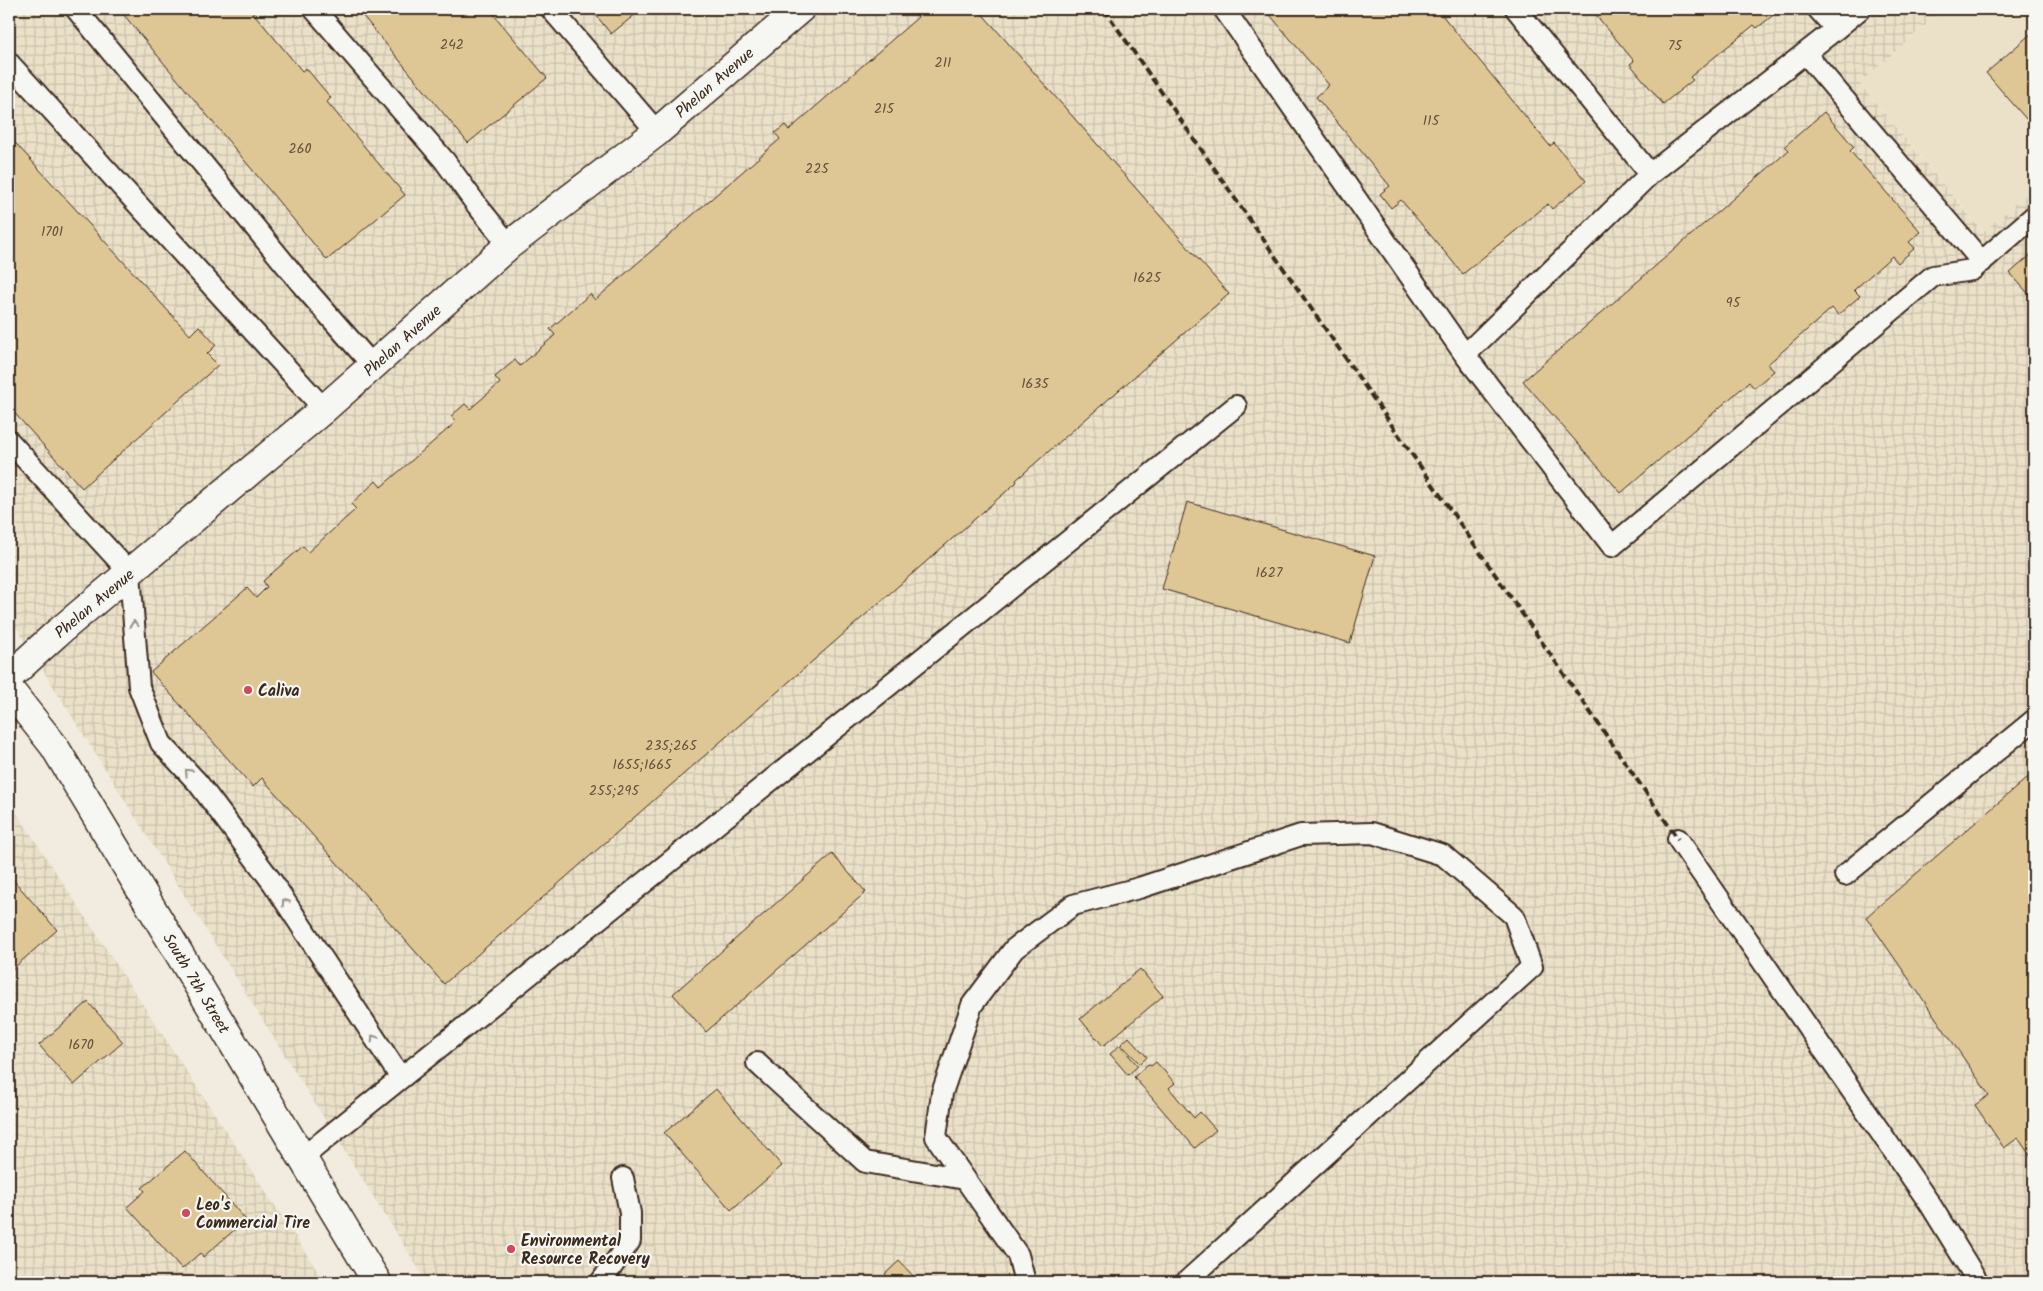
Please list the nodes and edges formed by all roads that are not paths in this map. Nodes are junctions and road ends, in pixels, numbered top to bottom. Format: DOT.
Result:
graph roads {
  1 [pos="76,9"];
  2 [pos="314,9"];
  3 [pos="551,9"];
  4 [pos="1224,9"];
  5 [pos="1516,9"];
  6 [pos="1818,9"];
  7 [pos="1860,9"];
  8 [pos="793,11"];
  9 [pos="1836,29"];
  10 [pos="1805,53"];
  11 [pos="9,63"];
  12 [pos="657,132"];
  13 [pos="1650,174"];
  14 [pos="2034,216"];
  15 [pos="509,245"];
  16 [pos="1982,262"];
  17 [pos="1465,355"];
  18 [pos="373,366"];
  19 [pos="1236,406"];
  20 [pos="324,409"];
  21 [pos="9,441"];
  22 [pos="130,573"];
  23 [pos="9,677"];
  24 [pos="9,689"];
  25 [pos="2034,720"];
  26 [pos="1678,839"];
  27 [pos="1845,875"];
  28 [pos="757,1063"];
  29 [pos="401,1078"];
  30 [pos="303,1157"];
  31 [pos="623,1178"];
  32 [pos="965,1179"];
  33 [pos="377,1282"];
  34 [pos="601,1282"];
  35 [pos="1024,1282"];
  36 [pos="1186,1282"];
  37 [pos="1978,1282"];
  1 -- 18 [label="lane"];
  2 -- 15 [label="lane"];
  3 -- 12 [label="lane"];
  4 -- 17 [label="lane"];
  5 -- 13 [label="lane"];
  6 -- 9 [label="lane"];
  7 -- 9 [label="lane"];
  8 -- 12 [label="street, Phelan Avenue"];
  9 -- 10 [label="lane"];
  10 -- 13 [label="lane"];
  10 -- 16 [label="lane"];
  11 -- 20 [label="lane"];
  12 -- 15 [label="street, Phelan Avenue"];
  13 -- 17 [label="lane"];
  14 -- 16 [label="lane"];
  15 -- 18 [label="street, Phelan Avenue"];
  16 -- 17 [label="lane"];
  18 -- 20 [label="street, Phelan Avenue"];
  19 -- 29 [label="lane"];
  20 -- 22 [label="street, Phelan Avenue"];
  21 -- 22 [label="lane"];
  22 -- 23 [label="street, Phelan Avenue"];
  29 -- 22 [label="lane, one-way"];
  24 -- 30 [label="street, South 7th Street"];
  25 -- 27 [label="lane"];
  26 -- 37 [label="lane"];
  28 -- 32 [label="lane"];
  29 -- 30 [label="lane"];
  30 -- 33 [label="street, South 7th Street"];
  31 -- 34 [label="lane"];
  32 -- 35 [label="lane"];
  32 -- 36 [label="lane"];
}
